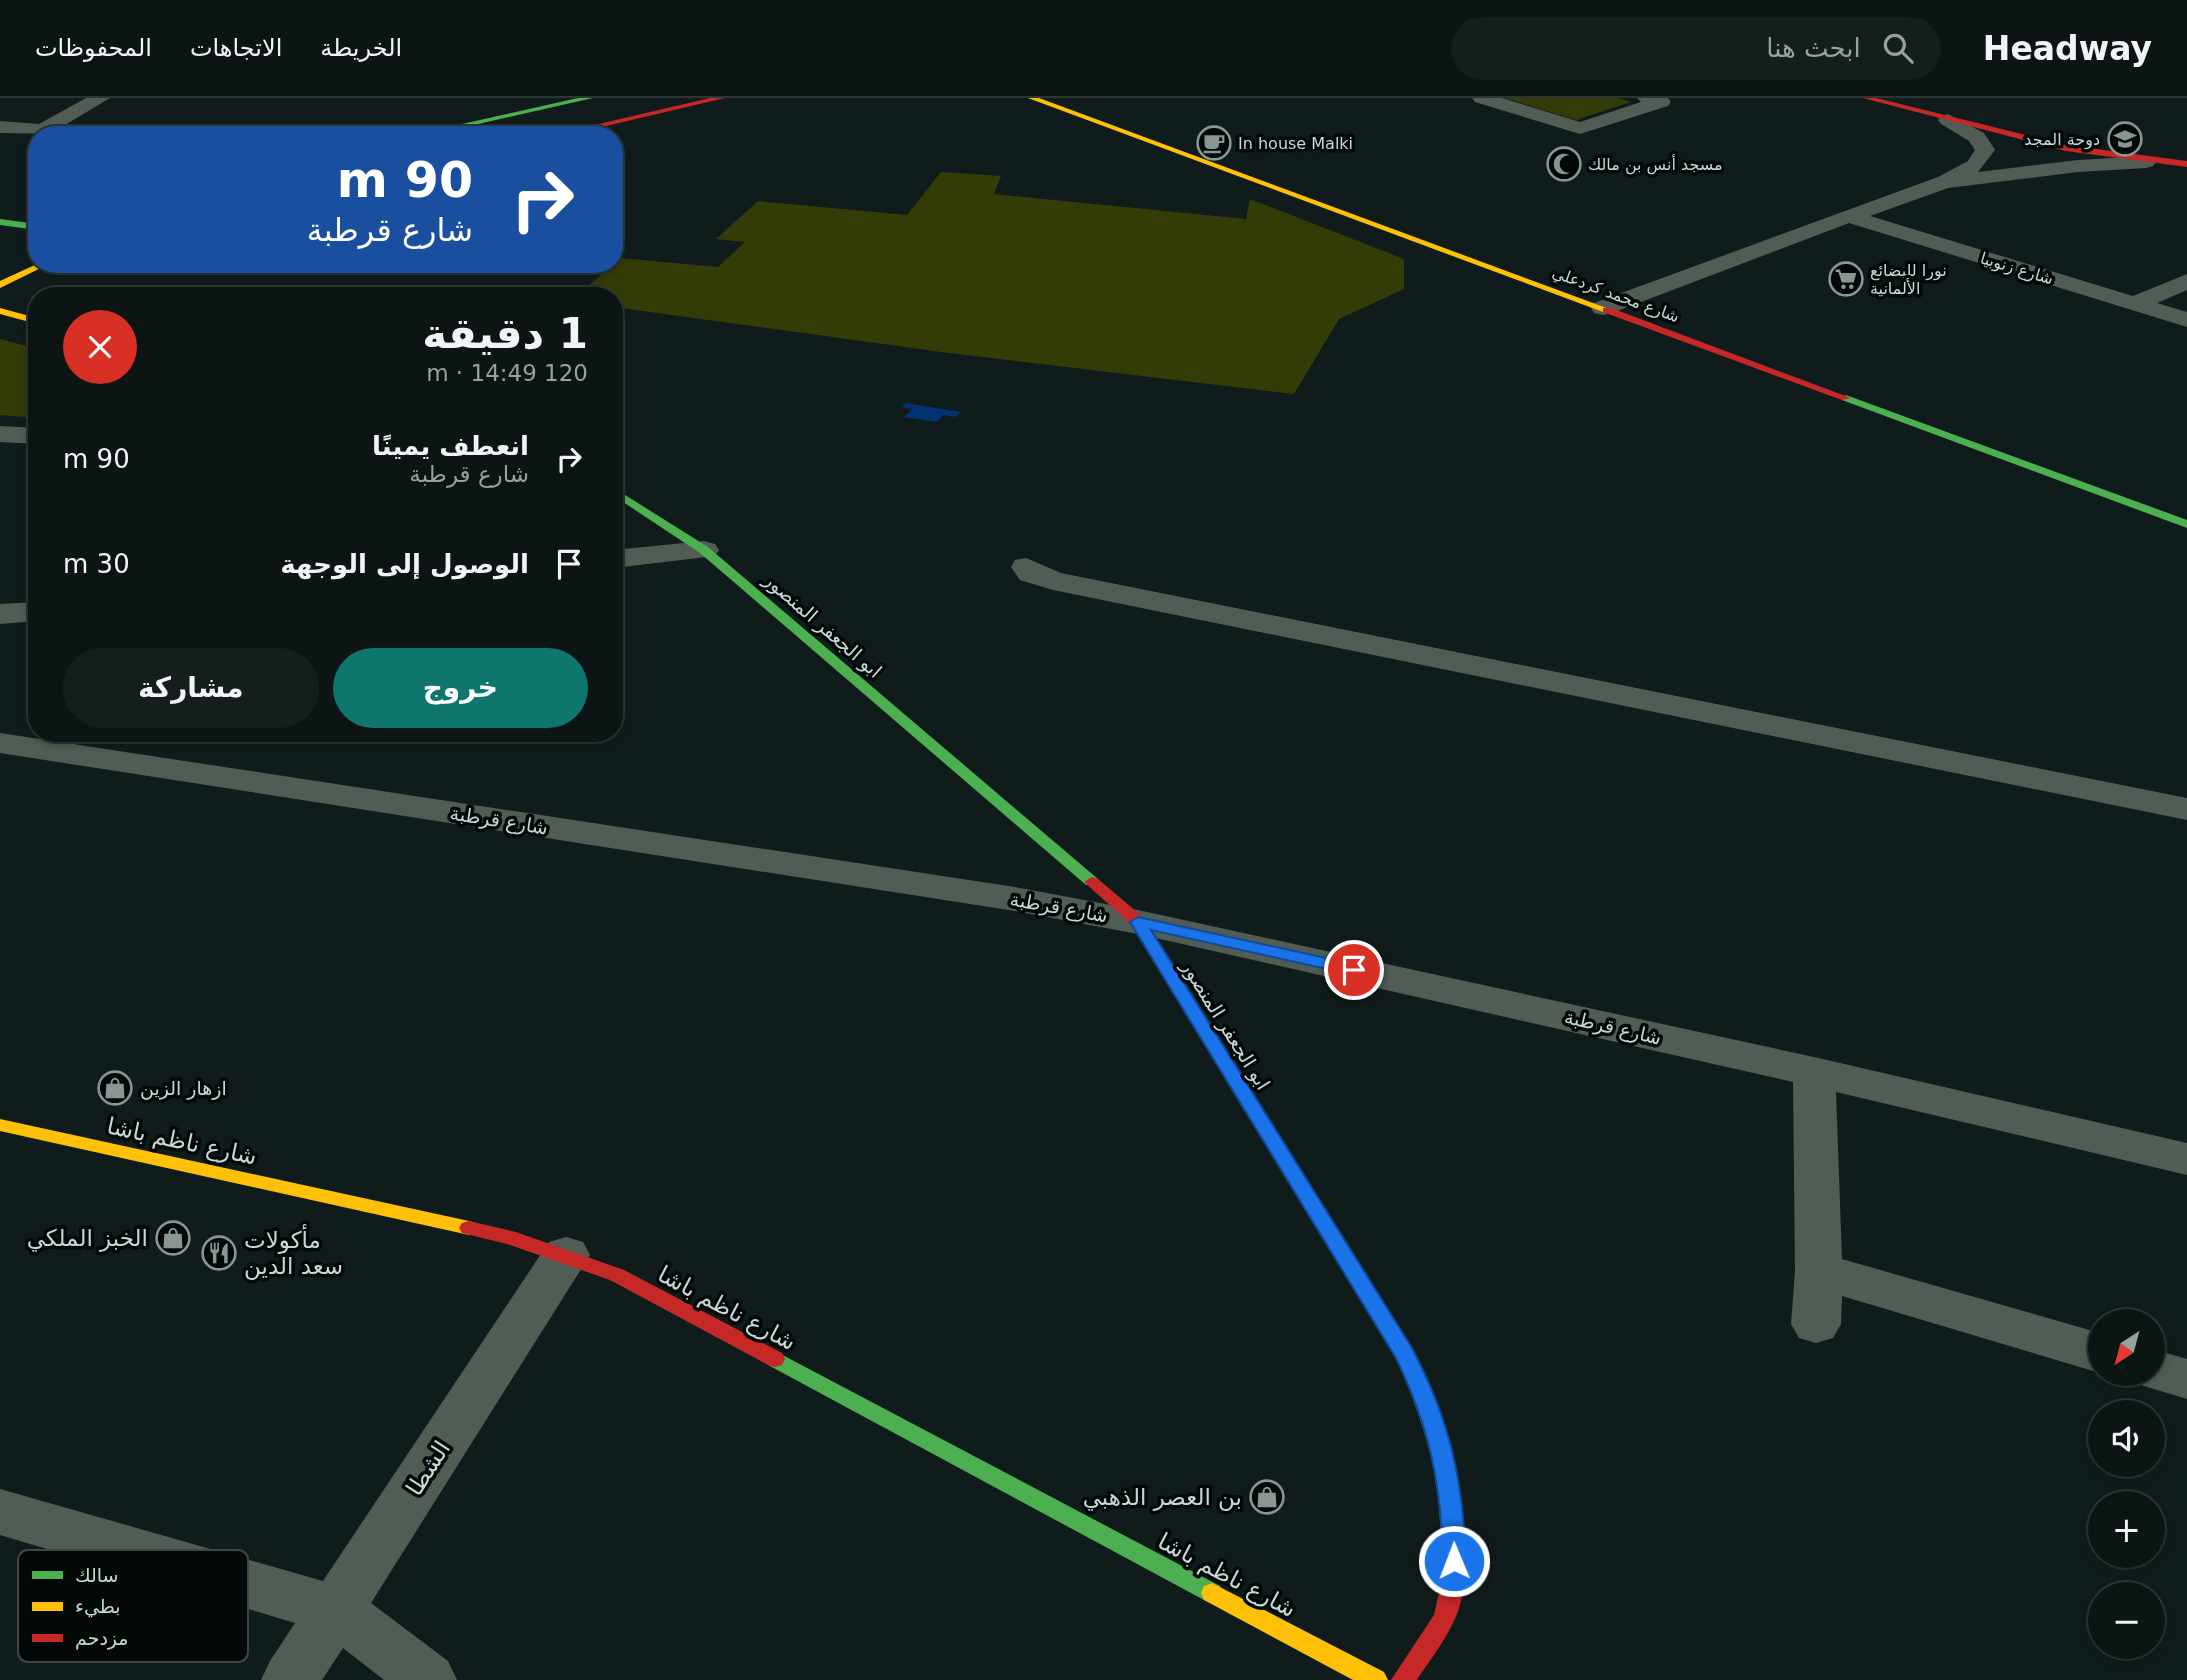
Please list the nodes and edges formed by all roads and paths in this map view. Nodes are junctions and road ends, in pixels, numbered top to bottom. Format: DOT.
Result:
graph roads {
  1 [pos="100,98"];
  2 [pos="589,98"];
  3 [pos="721,98"];
  4 [pos="1032,98"];
  5 [pos="1482,98"];
  6 [pos="1647,98"];
  7 [pos="1867,98"];
  8 [pos="1948,120"];
  9 [pos="49,126"];
  10 [pos="460,126"];
  11 [pos="596,126"];
  12 [pos="0,127"];
  13 [pos="28,129"];
  14 [pos="2146,162"];
  15 [pos="2187,164"];
  16 [pos="1946,182"];
  17 [pos="1848,216"];
  18 [pos="28,218"];
  19 [pos="5,222"];
  20 [pos="28,226"];
  21 [pos="28,272"];
  22 [pos="2187,281"];
  23 [pos="0,285"];
  24 [pos="2134,304"];
  25 [pos="1603,308"];
  26 [pos="0,311"];
  27 [pos="28,319"];
  28 [pos="2187,320"];
  29 [pos="0,434"];
  30 [pos="28,436"];
  31 [pos="623,496"];
  32 [pos="2187,524"];
  33 [pos="704,550"];
  34 [pos="623,558"];
  35 [pos="1026,567"];
  36 [pos="28,612"];
  37 [pos="0,614"];
  38 [pos="0,743"];
  39 [pos="2187,809"];
  40 [pos="1138,922"];
  41 [pos="1814,1072"];
  42 [pos="0,1125"];
  43 [pos="2187,1159"];
  44 [pos="566,1255"];
  45 [pos="1819,1271"];
  46 [pos="1816,1324"];
  47 [pos="2088,1349"];
  48 [pos="2165,1373"];
  49 [pos="2187,1379"];
  50 [pos="0,1512"];
  51 [pos="131,1550"];
  52 [pos="248,1584"];
  53 [pos="337,1610"];
  54 [pos="290,1680"];
  55 [pos="428,1680"];
  56 [pos="1376,1680"];
  57 [pos="1403,1680"];
  1 -- 9 [label="street"];
  2 -- 10 [label="main road"];
  3 -- 11 [label="main road"];
  4 -- 25 [label="main road, شارع محمد كردعلي"];
  5 -- 6 [label="street"];
  7 -- 8 [label="main road"];
  8 -- 14 [label="main road"];
  8 -- 16 [label="street"];
  12 -- 13 [label="street"];
  14 -- 15 [label="main road"];
  14 -- 16 [label="street"];
  16 -- 17 [label="street"];
  17 -- 24 [label="street, شارع زنوبيا"];
  17 -- 25 [label="street"];
  18 -- 19 [label="main road"];
  19 -- 20 [label="main road"];
  21 -- 23 [label="main road"];
  22 -- 24 [label="street"];
  24 -- 28 [label="street, شارع زنوبيا"];
  25 -- 32 [label="main road, شارع محمد كردعلي"];
  26 -- 27 [label="main road"];
  29 -- 30 [label="street"];
  31 -- 33 [label="main road, ابو الجعفر المنصور"];
  33 -- 34 [label="street"];
  33 -- 40 [label="main road, ابو الجعفر المنصور"];
  35 -- 39 [label="street"];
  36 -- 37 [label="street"];
  38 -- 40 [label="street, شارع قرطبة"];
  40 -- 41 [label="street, شارع قرطبة"];
  40 -- 57 [label="main road, ابو الجعفر المنصور"];
  41 -- 43 [label="street, شارع قرطبة"];
  41 -- 45 [label="street"];
  42 -- 44 [label="main road, شارع ناظم باشا"];
  44 -- 53 [label="street, الشطا"];
  44 -- 56 [label="main road, شارع ناظم باشا"];
  45 -- 46 [label="street"];
  45 -- 47 [label="street"];
  48 -- 49 [label="street"];
  50 -- 51 [label="street"];
  52 -- 53 [label="street"];
  53 -- 54 [label="street, الشطا"];
  53 -- 55 [label="street"];
}
